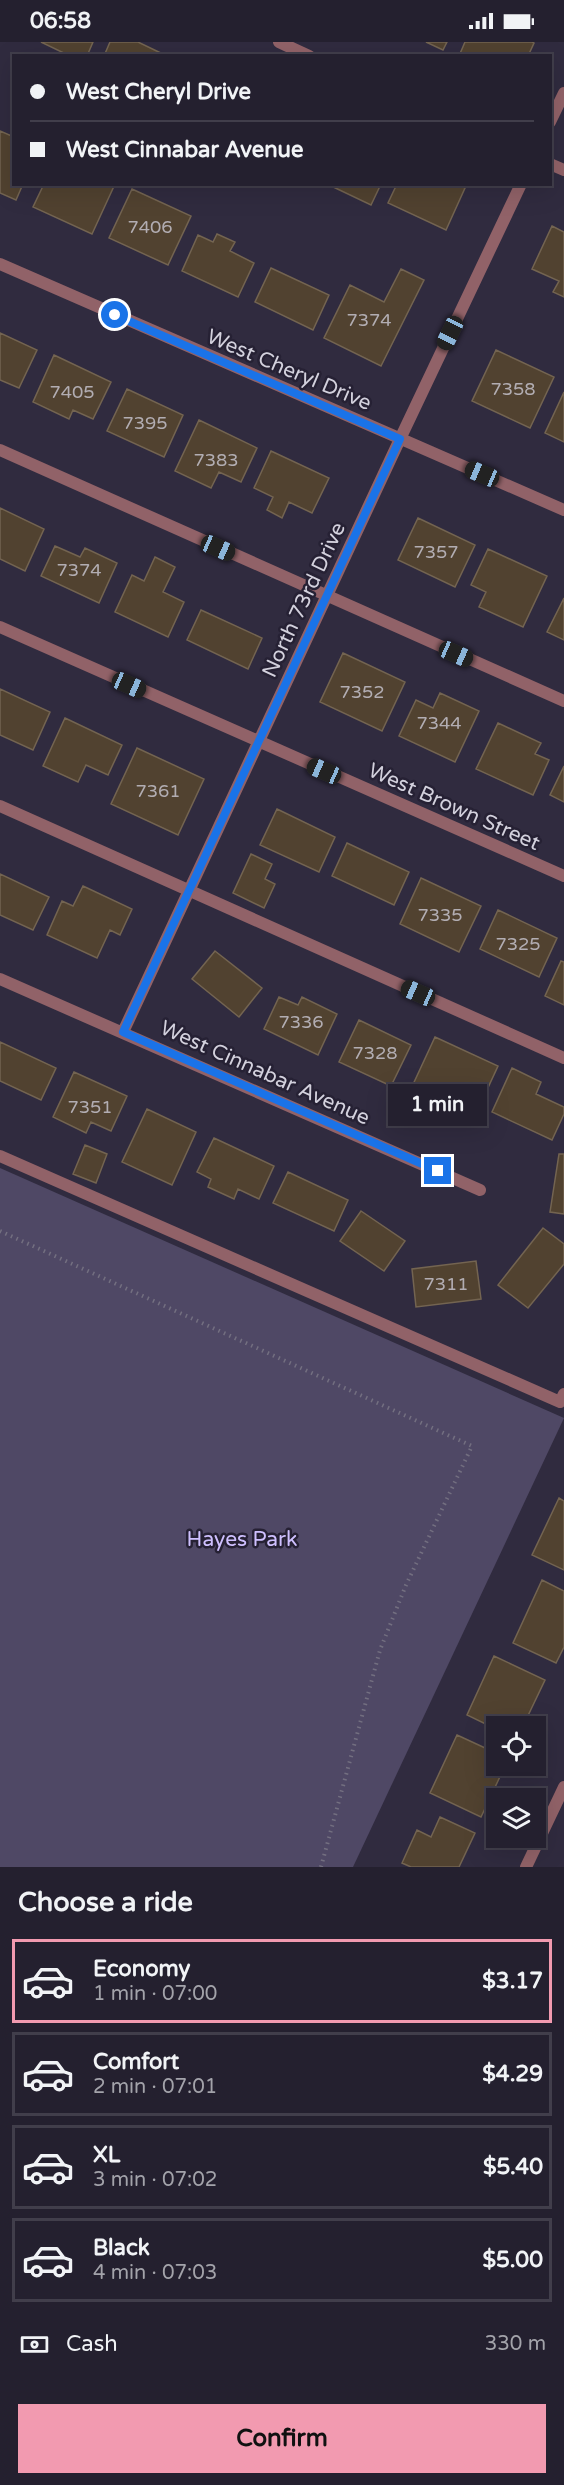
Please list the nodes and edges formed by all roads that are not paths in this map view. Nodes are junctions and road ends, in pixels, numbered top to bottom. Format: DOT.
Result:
graph roads {
  1 [pos="279,42"];
  2 [pos="305,54"];
  3 [pos="564,93"];
  4 [pos="552,118"];
  5 [pos="520,186"];
  6 [pos="0,264"];
  7 [pos="400,439"];
  8 [pos="0,450"];
  9 [pos="564,510"];
  10 [pos="327,596"];
  11 [pos="0,627"];
  12 [pos="564,701"];
  13 [pos="259,742"];
  14 [pos="0,806"];
  15 [pos="564,876"];
  16 [pos="189,891"];
  17 [pos="0,978"];
  18 [pos="123,1032"];
  19 [pos="564,1058"];
  20 [pos="0,1156"];
  21 [pos="480,1190"];
  22 [pos="564,1394"];
  23 [pos="564,1787"];
  24 [pos="526,1867"];
  1 -- 2 [label="street"];
  3 -- 4 [label="street"];
  5 -- 7 [label="street, North 73rd Drive"];
  6 -- 7 [label="street, West Cheryl Drive"];
  7 -- 9 [label="street, West Cheryl Drive"];
  7 -- 10 [label="street, North 73rd Drive"];
  8 -- 10 [label="street"];
  10 -- 12 [label="street"];
  10 -- 13 [label="street, North 73rd Drive"];
  11 -- 13 [label="street, West Brown Street"];
  13 -- 15 [label="street, West Brown Street"];
  13 -- 16 [label="street, North 73rd Drive"];
  14 -- 16 [label="street"];
  16 -- 18 [label="street, North 73rd Drive"];
  16 -- 19 [label="street"];
  17 -- 18 [label="street, West Cinnabar Avenue"];
  18 -- 21 [label="street, West Cinnabar Avenue"];
  20 -- 22 [label="street"];
  23 -- 24 [label="street"];
}
